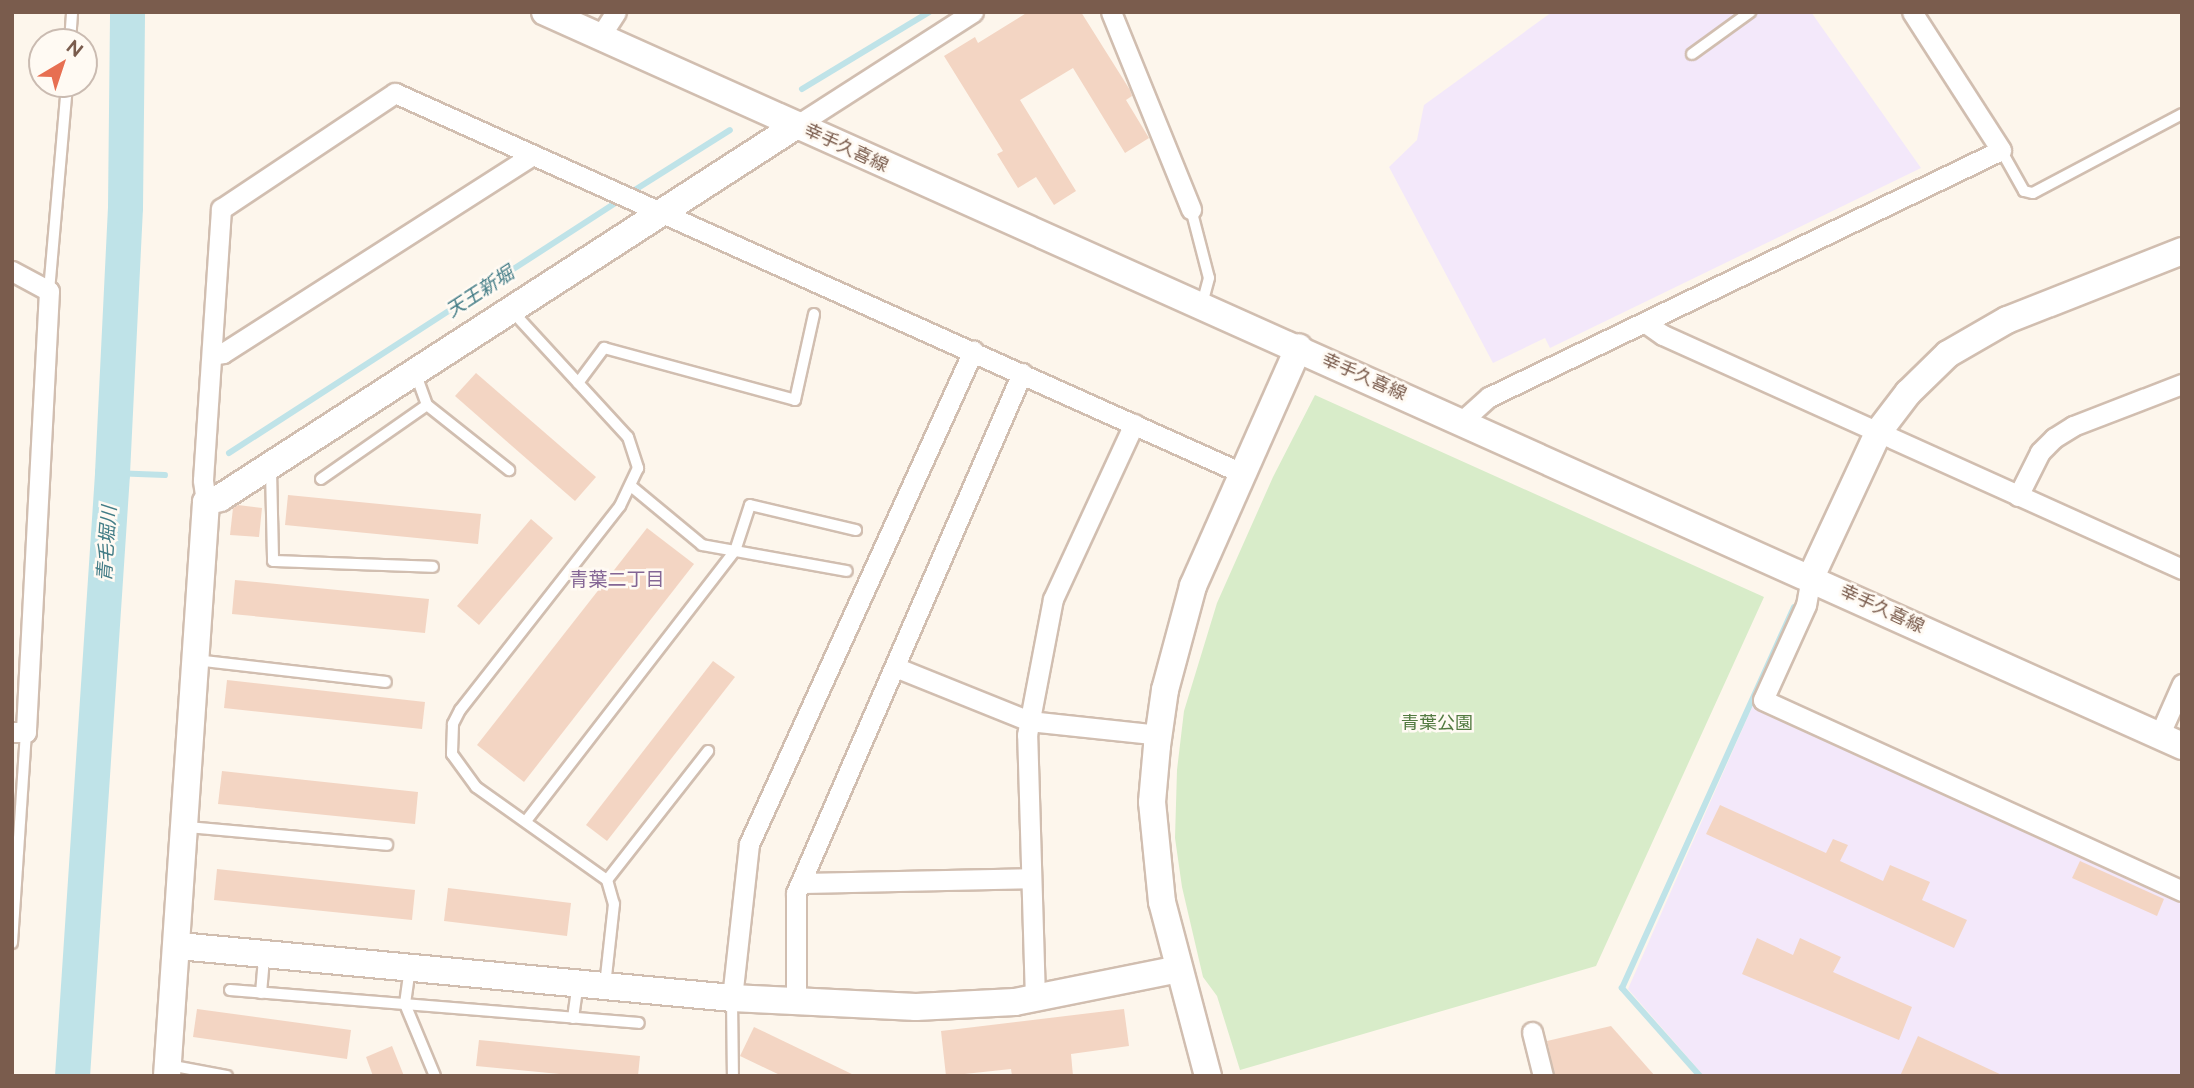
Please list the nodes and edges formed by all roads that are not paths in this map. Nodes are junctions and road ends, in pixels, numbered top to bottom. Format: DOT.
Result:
graph roads {
  1 [pos="545,12"];
  2 [pos="617,12"];
  3 [pos="974,12"];
  4 [pos="1111,12"];
  5 [pos="1750,12"];
  6 [pos="1912,12"];
  7 [pos="599,38"];
  8 [pos="1692,54"];
  9 [pos="65,98"];
  10 [pos="2182,114"];
  11 [pos="797,125"];
  12 [pos="2001,150"];
  13 [pos="533,155"];
  14 [pos="1191,209"];
  15 [pos="653,211"];
  16 [pos="2182,251"];
  17 [pos="12,271"];
  18 [pos="49,291"];
  19 [pos="1202,305"];
  20 [pos="512,311"];
  21 [pos="814,314"];
  22 [pos="1647,324"];
  23 [pos="1299,347"];
  24 [pos="973,351"];
  25 [pos="212,355"];
  26 [pos="415,372"];
  27 [pos="1022,373"];
  28 [pos="578,383"];
  29 [pos="2182,384"];
  30 [pos="427,405"];
  31 [pos="1462,421"];
  32 [pos="1134,424"];
  33 [pos="1879,431"];
  34 [pos="271,464"];
  35 [pos="509,470"];
  36 [pos="1244,474"];
  37 [pos="321,479"];
  38 [pos="631,486"];
  39 [pos="2018,496"];
  40 [pos="206,502"];
  41 [pos="856,530"];
  42 [pos="735,551"];
  43 [pos="433,567"];
  44 [pos="2182,569"];
  45 [pos="847,571"];
  46 [pos="1811,577"];
  47 [pos="22,582"];
  48 [pos="196,660"];
  49 [pos="895,667"];
  50 [pos="386,682"];
  51 [pos="2182,684"];
  52 [pos="1030,720"];
  53 [pos="19,732"];
  54 [pos="1158,735"];
  55 [pos="2170,741"];
  56 [pos="708,751"];
  57 [pos="526,821"];
  58 [pos="186,827"];
  59 [pos="387,845"];
  60 [pos="1031,878"];
  61 [pos="607,880"];
  62 [pos="801,883"];
  63 [pos="2182,891"];
  64 [pos="12,943"];
  65 [pos="179,946"];
  66 [pos="264,954"];
  67 [pos="411,967"];
  68 [pos="1178,969"];
  69 [pos="578,983"];
  70 [pos="605,985"];
  71 [pos="230,990"];
  72 [pos="261,993"];
  73 [pos="732,998"];
  74 [pos="1035,999"];
  75 [pos="796,1001"];
  76 [pos="405,1004"];
  77 [pos="573,1018"];
  78 [pos="639,1023"];
  79 [pos="1532,1032"];
  80 [pos="167,1070"];
  81 [pos="224,1075"];
  82 [pos="435,1076"];
  83 [pos="733,1076"];
  84 [pos="1208,1076"];
  85 [pos="1543,1076"];
  1 -- 7 [label="street, 幸手久喜線"];
  2 -- 7 [label="street"];
  3 -- 11 [label="street"];
  4 -- 14 [label="street"];
  5 -- 8 [label="lane"];
  6 -- 12 [label="street"];
  7 -- 11 [label="street, 幸手久喜線"];
  9 -- 18 [label="lane"];
  10 -- 12 [label="lane"];
  11 -- 15 [label="street"];
  11 -- 19 [label="street, 幸手久喜線"];
  12 -- 22 [label="street"];
  13 -- 15 [label="street"];
  13 -- 25 [label="street"];
  13 -- 25 [label="street"];
  14 -- 19 [label="lane"];
  15 -- 20 [label="street"];
  15 -- 24 [label="street"];
  16 -- 33 [label="street"];
  17 -- 18 [label="street"];
  18 -- 47 [label="street"];
  19 -- 23 [label="street, 幸手久喜線"];
  20 -- 26 [label="street"];
  20 -- 28 [label="lane"];
  21 -- 28 [label="lane"];
  22 -- 31 [label="street"];
  22 -- 33 [label="street"];
  23 -- 31 [label="street, 幸手久喜線"];
  23 -- 36 [label="street"];
  24 -- 27 [label="street"];
  24 -- 73 [label="street"];
  25 -- 40 [label="street"];
  26 -- 30 [label="lane"];
  26 -- 34 [label="street"];
  27 -- 32 [label="street"];
  27 -- 49 [label="street"];
  28 -- 38 [label="lane"];
  29 -- 39 [label="street"];
  30 -- 35 [label="lane"];
  30 -- 37 [label="lane"];
  31 -- 46 [label="street, 幸手久喜線"];
  32 -- 36 [label="street"];
  32 -- 52 [label="street"];
  33 -- 39 [label="street"];
  33 -- 46 [label="street"];
  34 -- 40 [label="street"];
  34 -- 43 [label="lane"];
  36 -- 54 [label="street"];
  38 -- 42 [label="lane"];
  38 -- 57 [label="lane"];
  39 -- 44 [label="street"];
  40 -- 48 [label="street"];
  41 -- 42 [label="lane"];
  42 -- 45 [label="lane"];
  42 -- 57 [label="lane"];
  46 -- 55 [label="street, 幸手久喜線"];
  46 -- 63 [label="street"];
  47 -- 53 [label="street"];
  48 -- 50 [label="lane"];
  48 -- 58 [label="street"];
  49 -- 52 [label="street"];
  49 -- 62 [label="street"];
  51 -- 55 [label="street"];
  52 -- 54 [label="street"];
  52 -- 60 [label="street"];
  53 -- 64 [label="lane"];
  54 -- 68 [label="street"];
  56 -- 61 [label="lane"];
  57 -- 61 [label="lane"];
  58 -- 59 [label="lane"];
  58 -- 65 [label="street"];
  60 -- 62 [label="street"];
  60 -- 74 [label="street"];
  61 -- 70 [label="lane"];
  62 -- 75 [label="street"];
  65 -- 66 [label="street"];
  65 -- 80 [label="street"];
  66 -- 67 [label="street"];
  66 -- 72 [label="lane"];
  67 -- 69 [label="street"];
  67 -- 76 [label="lane"];
  68 -- 74 [label="street"];
  68 -- 84 [label="street"];
  69 -- 70 [label="street"];
  69 -- 77 [label="lane"];
  70 -- 73 [label="street"];
  71 -- 72 [label="lane"];
  72 -- 76 [label="lane"];
  73 -- 75 [label="street"];
  73 -- 83 [label="lane"];
  74 -- 75 [label="street"];
  76 -- 77 [label="lane"];
  76 -- 82 [label="lane"];
  77 -- 78 [label="lane"];
  79 -- 85 [label="street"];
  80 -- 81 [label="lane"];
}
